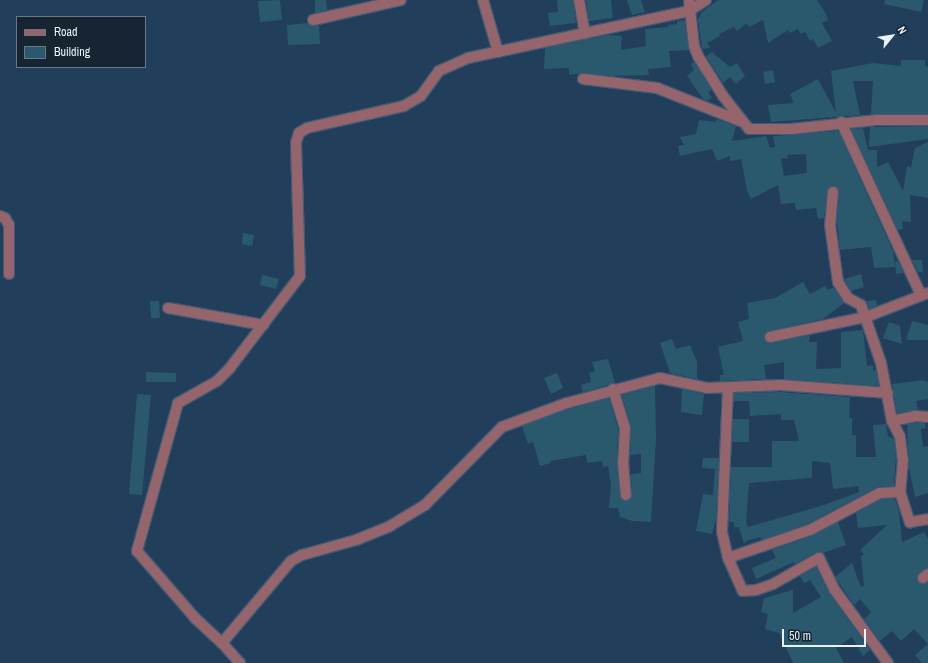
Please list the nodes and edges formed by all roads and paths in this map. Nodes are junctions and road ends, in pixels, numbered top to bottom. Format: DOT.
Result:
graph roads {
  1 [pos="401,0"];
  2 [pos="483,0"];
  3 [pos="579,0"];
  4 [pos="689,0"];
  5 [pos="706,0"];
  6 [pos="689,10"];
  7 [pos="313,20"];
  8 [pos="585,33"];
  9 [pos="498,52"];
  10 [pos="582,79"];
  11 [pos="928,120"];
  12 [pos="741,121"];
  13 [pos="841,122"];
  14 [pos="833,192"];
  15 [pos="0,216"];
  16 [pos="10,274"];
  17 [pos="925,294"];
  18 [pos="168,308"];
  19 [pos="866,317"];
  20 [pos="263,325"];
  21 [pos="770,337"];
  22 [pos="728,388"];
  23 [pos="613,389"];
  24 [pos="888,393"];
  25 [pos="928,417"];
  26 [pos="892,421"];
  27 [pos="900,492"];
  28 [pos="626,495"];
  29 [pos="928,519"];
  30 [pos="728,558"];
  31 [pos="222,643"];
  32 [pos="240,663"];
  33 [pos="888,663"];
  1 -- 7 [label="street"];
  2 -- 9 [label="street"];
  3 -- 8 [label="street"];
  4 -- 6 [label="street"];
  5 -- 6 [label="street"];
  6 -- 8 [label="street"];
  6 -- 12 [label="street"];
  8 -- 9 [label="street"];
  9 -- 20 [label="street"];
  10 -- 12 [label="street"];
  11 -- 13 [label="street"];
  12 -- 13 [label="street"];
  13 -- 17 [label="street"];
  14 -- 19 [label="street"];
  15 -- 16 [label="street"];
  17 -- 19 [label="street"];
  18 -- 20 [label="street"];
  19 -- 21 [label="street"];
  19 -- 24 [label="street"];
  20 -- 31 [label="street"];
  22 -- 23 [label="street"];
  22 -- 24 [label="street"];
  22 -- 30 [label="street"];
  23 -- 28 [label="street"];
  23 -- 31 [label="street"];
  24 -- 26 [label="street"];
  25 -- 26 [label="street"];
  26 -- 27 [label="street"];
  27 -- 29 [label="street"];
  27 -- 30 [label="street"];
  30 -- 33 [label="street"];
  31 -- 32 [label="street"];
}
